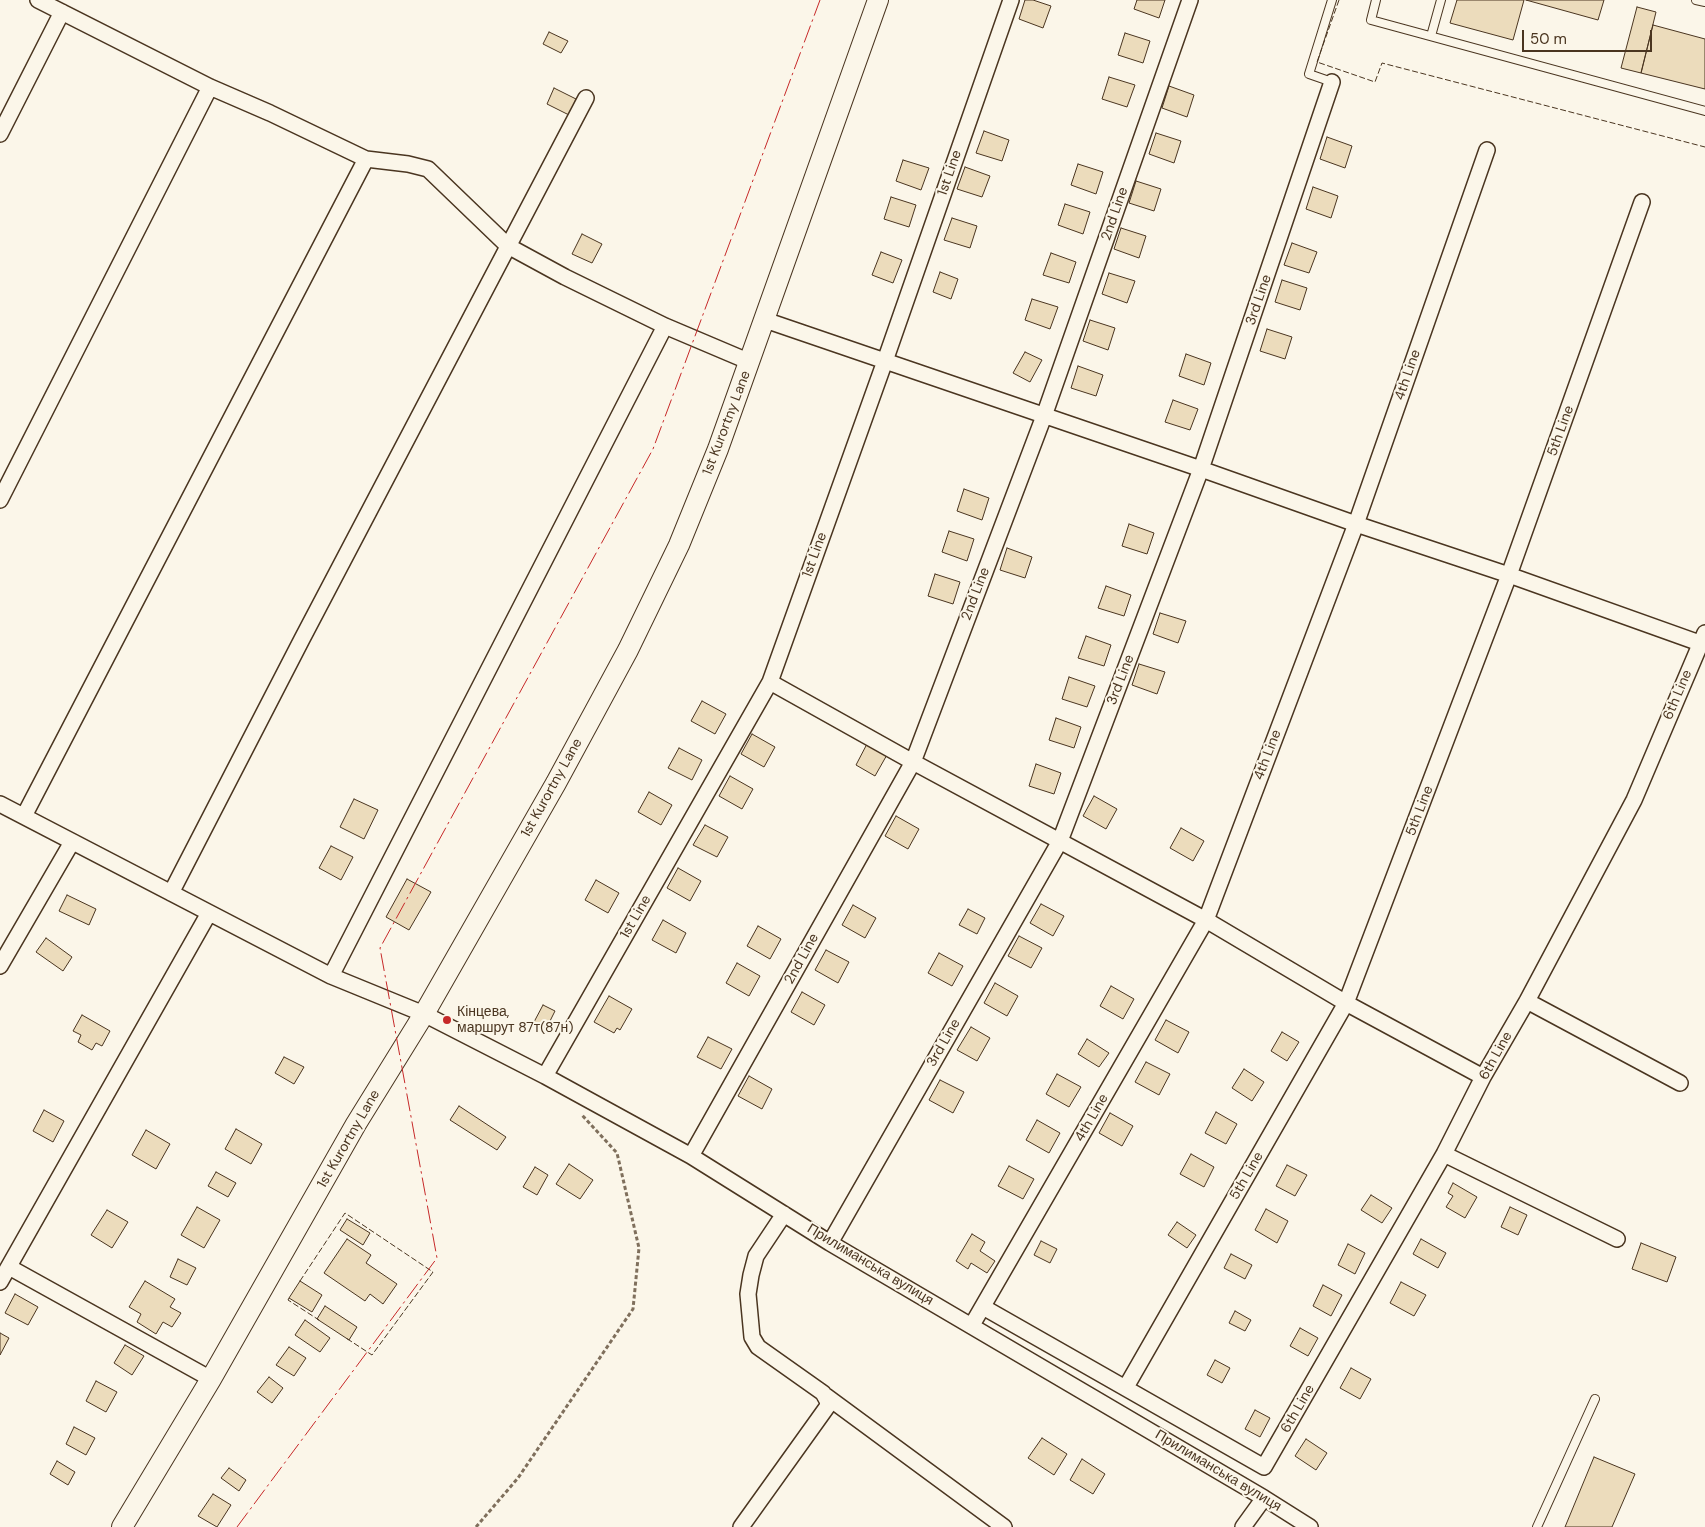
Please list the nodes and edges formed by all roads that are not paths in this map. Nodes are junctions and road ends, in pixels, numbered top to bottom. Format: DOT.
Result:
graph roads {
  1 [pos="38,0"];
  2 [pos="878,0"];
  3 [pos="1010,0"];
  4 [pos="1190,0"];
  5 [pos="1332,0"];
  6 [pos="1376,0"];
  7 [pos="1441,0"];
  8 [pos="1696,0"];
  9 [pos="1705,2"];
  10 [pos="62,12"];
  11 [pos="1431,36"];
  12 [pos="1332,82"];
  13 [pos="210,87"];
  14 [pos="586,98"];
  15 [pos="1705,111"];
  16 [pos="0,134"];
  17 [pos="1487,150"];
  18 [pos="366,159"];
  19 [pos="1642,202"];
  20 [pos="508,246"];
  21 [pos="765,320"];
  22 [pos="664,326"];
  23 [pos="885,361"];
  24 [pos="750,362"];
  25 [pos="1044,416"];
  26 [pos="1202,469"];
  27 [pos="4,481"];
  28 [pos="0,500"];
  29 [pos="1356,524"];
  30 [pos="1509,575"];
  31 [pos="1703,640"];
  32 [pos="770,682"];
  33 [pos="913,762"];
  34 [pos="0,804"];
  35 [pos="24,816"];
  36 [pos="1060,841"];
  37 [pos="72,842"];
  38 [pos="172,893"];
  39 [pos="209,913"];
  40 [pos="1206,920"];
  41 [pos="0,966"];
  42 [pos="331,976"];
  43 [pos="1527,1000"];
  44 [pos="1346,1003"];
  45 [pos="424,1014"];
  46 [pos="545,1076"];
  47 [pos="1483,1077"];
  48 [pos="1680,1082"];
  49 [pos="1444,1154"];
  50 [pos="691,1156"];
  51 [pos="784,1214"];
  52 [pos="1617,1240"];
  53 [pos="830,1243"];
  54 [pos="8,1267"];
  55 [pos="0,1282"];
  56 [pos="983,1307"];
  57 [pos="972,1325"];
  58 [pos="211,1379"];
  59 [pos="1126,1387"];
  60 [pos="826,1396"];
  61 [pos="1595,1399"];
  62 [pos="1264,1498"];
  63 [pos="745,1525"];
  64 [pos="122,1527"];
  65 [pos="1004,1527"];
  66 [pos="1243,1527"];
  67 [pos="1310,1527"];
  68 [pos="1538,1527"];
  1 -- 10 [label="street"];
  2 -- 21 [label="street, 1st Kurortny Lane"];
  3 -- 23 [label="street, 1st Line"];
  4 -- 25 [label="street, 2nd Line"];
  5 -- 12 [label="lane"];
  6 -- 11 [label="lane"];
  7 -- 11 [label="lane"];
  8 -- 9 [label="lane"];
  10 -- 13 [label="street"];
  10 -- 16 [label="street"];
  11 -- 15 [label="lane"];
  12 -- 26 [label="street, 3rd Line"];
  13 -- 18 [label="street"];
  13 -- 27 [label="street"];
  14 -- 20 [label="street"];
  17 -- 29 [label="street, 4th Line"];
  18 -- 20 [label="street"];
  18 -- 35 [label="street"];
  19 -- 30 [label="street, 5th Line"];
  20 -- 22 [label="street"];
  20 -- 38 [label="street"];
  21 -- 23 [label="street"];
  21 -- 24 [label="street, 1st Kurortny Lane"];
  22 -- 24 [label="street"];
  22 -- 42 [label="street"];
  23 -- 25 [label="street"];
  23 -- 32 [label="street, 1st Line"];
  24 -- 45 [label="street, 1st Kurortny Lane"];
  25 -- 26 [label="street"];
  25 -- 33 [label="street, 2nd Line"];
  26 -- 29 [label="street"];
  26 -- 36 [label="street, 3rd Line"];
  27 -- 28 [label="street"];
  29 -- 30 [label="street"];
  29 -- 40 [label="street, 4th Line"];
  30 -- 31 [label="street"];
  30 -- 44 [label="street, 5th Line"];
  31 -- 43 [label="street, 6th Line"];
  32 -- 33 [label="street"];
  32 -- 46 [label="street, 1st Line"];
  33 -- 36 [label="street"];
  33 -- 50 [label="street, 2nd Line"];
  34 -- 35 [label="street, Прилиманська вулиця"];
  35 -- 37 [label="street, Прилиманська вулиця"];
  36 -- 40 [label="street"];
  36 -- 53 [label="street, 3rd Line"];
  37 -- 38 [label="street, Прилиманська вулиця"];
  37 -- 41 [label="street"];
  38 -- 39 [label="street, Прилиманська вулиця"];
  39 -- 42 [label="street, Прилиманська вулиця"];
  39 -- 54 [label="street"];
  40 -- 44 [label="street"];
  40 -- 56 [label="street, 4th Line"];
  42 -- 45 [label="street, Прилиманська вулиця"];
  43 -- 47 [label="street, 6th Line"];
  43 -- 48 [label="street"];
  44 -- 47 [label="street"];
  44 -- 59 [label="street, 5th Line"];
  45 -- 46 [label="street, Прилиманська вулиця"];
  45 -- 58 [label="street, 1st Kurortny Lane"];
  46 -- 50 [label="street, Прилиманська вулиця"];
  47 -- 49 [label="street, 6th Line"];
  49 -- 52 [label="street"];
  49 -- 59 [label="street, 6th Line"];
  50 -- 51 [label="street, Прилиманська вулиця"];
  51 -- 53 [label="street, Прилиманська вулиця"];
  51 -- 60 [label="street"];
  53 -- 57 [label="street, Прилиманська вулиця"];
  54 -- 55 [label="street"];
  54 -- 58 [label="street"];
  56 -- 57 [label="street, 4th Line"];
  56 -- 59 [label="street"];
  57 -- 62 [label="street, Прилиманська вулиця"];
  58 -- 64 [label="street, 1st Kurortny Lane"];
  60 -- 63 [label="street"];
  60 -- 65 [label="street"];
  61 -- 68 [label="lane"];
  62 -- 66 [label="street"];
  62 -- 67 [label="street, Прилиманська вулиця"];
}
